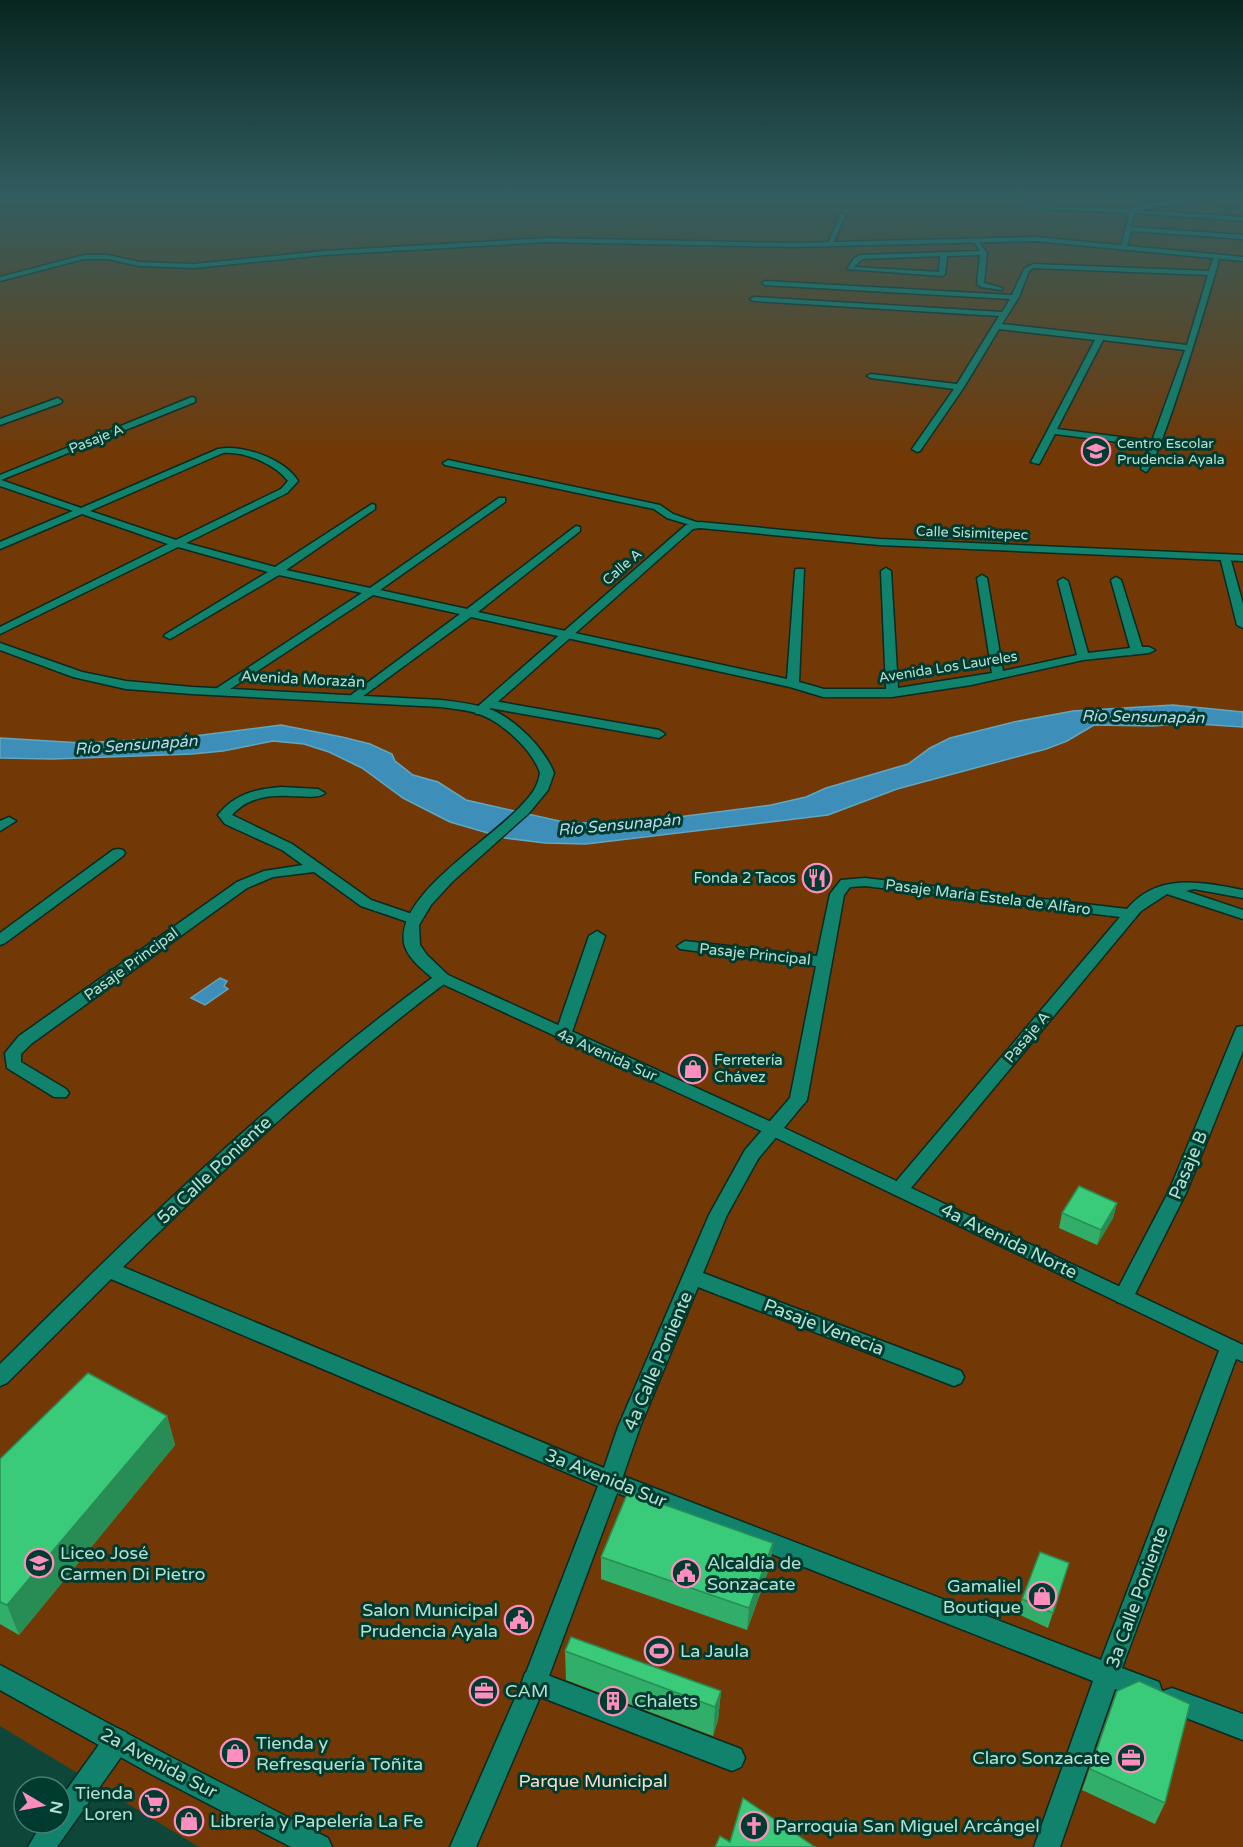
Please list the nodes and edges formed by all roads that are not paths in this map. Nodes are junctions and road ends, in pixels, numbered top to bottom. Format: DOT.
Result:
graph roads {
  1 [pos="842,282"];
  2 [pos="941,282"];
  3 [pos="980,282"];
  4 [pos="1021,282"];
  5 [pos="1210,282"];
  6 [pos="765,284"];
  7 [pos="838,288"];
  8 [pos="939,294"];
  9 [pos="1016,294"];
  10 [pos="754,299"];
  11 [pos="829,304"];
  12 [pos="936,310"];
  13 [pos="1004,314"];
  14 [pos="996,326"];
  15 [pos="1100,338"];
  16 [pos="1190,348"];
  17 [pos="871,376"];
  18 [pos="960,387"];
  19 [pos="192,400"];
  20 [pos="58,401"];
  21 [pos="0,422"];
  22 [pos="1052,431"];
  23 [pos="1156,444"];
  24 [pos="917,448"];
  25 [pos="1036,462"];
  26 [pos="448,463"];
  27 [pos="1146,469"];
  28 [pos="0,481"];
  29 [pos="502,501"];
  30 [pos="372,507"];
  31 [pos="82,511"];
  32 [pos="700,525"];
  33 [pos="576,529"];
  34 [pos="178,544"];
  35 [pos="0,546"];
  36 [pos="1225,557"];
  37 [pos="1243,558"];
  38 [pos="277,571"];
  39 [pos="800,571"];
  40 [pos="886,571"];
  41 [pos="982,578"];
  42 [pos="1116,580"];
  43 [pos="1063,581"];
  44 [pos="371,592"];
  45 [pos="468,614"];
  46 [pos="1243,625"];
  47 [pos="0,631"];
  48 [pos="565,635"];
  49 [pos="171,636"];
  50 [pos="0,646"];
  51 [pos="1083,657"];
  52 [pos="998,674"];
  53 [pos="793,684"];
  54 [pos="220,691"];
  55 [pos="892,693"];
  56 [pos="355,698"];
  57 [pos="484,707"];
  58 [pos="659,734"];
  59 [pos="318,793"];
  60 [pos="118,853"];
  61 [pos="316,868"];
  62 [pos="846,883"];
  63 [pos="1163,890"];
  64 [pos="1243,894"];
  65 [pos="1129,914"];
  66 [pos="1243,915"];
  67 [pos="413,919"];
  68 [pos="597,936"];
  69 [pos="0,940"];
  70 [pos="685,946"];
  71 [pos="824,962"];
  72 [pos="442,978"];
  73 [pos="1243,1031"];
  74 [pos="563,1035"];
  75 [pos="60,1093"];
  76 [pos="774,1130"];
  77 [pos="900,1190"];
  78 [pos="107,1269"];
  79 [pos="693,1277"];
  80 [pos="1124,1296"];
  81 [pos="1236,1351"];
  82 [pos="0,1377"];
  83 [pos="954,1377"];
  84 [pos="611,1481"];
  85 [pos="1109,1675"];
  86 [pos="0,1677"];
  87 [pos="534,1682"];
  88 [pos="1243,1727"];
  89 [pos="117,1741"];
  90 [pos="732,1758"];
  91 [pos="72,1804"];
  92 [pos="319,1847"];
  93 [pos="463,1847"];
  94 [pos="1047,1847"];
  1 -- 7 [label="street"];
  2 -- 8 [label="street"];
  3 -- 9 [label="street"];
  4 -- 9 [label="street"];
  5 -- 16 [label="street"];
  6 -- 7 [label="street"];
  7 -- 8 [label="street"];
  7 -- 11 [label="street"];
  8 -- 9 [label="street"];
  8 -- 12 [label="street"];
  9 -- 13 [label="street"];
  10 -- 11 [label="street"];
  11 -- 12 [label="street"];
  12 -- 13 [label="street"];
  13 -- 14 [label="street"];
  14 -- 15 [label="street"];
  14 -- 18 [label="street"];
  15 -- 16 [label="street"];
  15 -- 22 [label="street"];
  16 -- 23 [label="street"];
  17 -- 18 [label="street"];
  18 -- 24 [label="street"];
  19 -- 28 [label="street, Pasaje A"];
  20 -- 21 [label="street"];
  22 -- 23 [label="street"];
  22 -- 25 [label="street"];
  23 -- 27 [label="street"];
  26 -- 32 [label="street, Calle Sisimitepec"];
  28 -- 31 [label="street, Avenida Los Laureles"];
  29 -- 44 [label="street"];
  30 -- 38 [label="street"];
  31 -- 34 [label="street, Avenida Los Laureles"];
  31 -- 34 [label="street"];
  31 -- 35 [label="street"];
  32 -- 36 [label="street, Calle Sisimitepec"];
  32 -- 48 [label="street, Calle A"];
  33 -- 45 [label="street"];
  34 -- 38 [label="street, Avenida Los Laureles"];
  34 -- 47 [label="street"];
  36 -- 37 [label="street, Calle Sisimitepec"];
  36 -- 46 [label="street"];
  38 -- 44 [label="street, Avenida Los Laureles"];
  38 -- 49 [label="street"];
  39 -- 53 [label="street"];
  40 -- 55 [label="street"];
  41 -- 52 [label="street"];
  42 -- 51 [label="street, Avenida Los Laureles"];
  43 -- 51 [label="street"];
  44 -- 45 [label="street, Avenida Los Laureles"];
  44 -- 54 [label="street"];
  45 -- 48 [label="street, Avenida Los Laureles"];
  45 -- 56 [label="street"];
  48 -- 53 [label="street, Avenida Los Laureles"];
  48 -- 57 [label="street, Calle A"];
  50 -- 54 [label="street, Avenida Morazán"];
  51 -- 52 [label="street, Avenida Los Laureles"];
  52 -- 55 [label="street, Avenida Los Laureles"];
  53 -- 55 [label="street, Avenida Los Laureles"];
  54 -- 56 [label="street, Avenida Morazán"];
  56 -- 57 [label="street, Avenida Morazán"];
  57 -- 58 [label="street"];
  57 -- 67 [label="street, Avenida Morazán"];
  59 -- 61 [label="street"];
  60 -- 69 [label="street"];
  61 -- 67 [label="street"];
  61 -- 75 [label="street, Pasaje Principal"];
  62 -- 65 [label="street, Pasaje María Estela de Alfaro"];
  62 -- 71 [label="street, 4a Calle Poniente"];
  63 -- 64 [label="street"];
  63 -- 65 [label="street, Pasaje A"];
  63 -- 66 [label="street"];
  65 -- 77 [label="street, Pasaje A"];
  67 -- 72 [label="street"];
  68 -- 74 [label="street"];
  70 -- 71 [label="street, Pasaje Principal"];
  71 -- 76 [label="street, 4a Calle Poniente"];
  72 -- 74 [label="street, 4a Avenida Sur"];
  72 -- 78 [label="street, 5a Calle Poniente"];
  73 -- 80 [label="street, Pasaje B"];
  74 -- 76 [label="street, 4a Avenida Sur"];
  76 -- 77 [label="street, 4a Avenida Norte"];
  76 -- 79 [label="street, 4a Calle Poniente"];
  77 -- 80 [label="street, 4a Avenida Norte"];
  78 -- 82 [label="street, 5a Calle Poniente"];
  78 -- 84 [label="street, 3a Avenida Sur"];
  79 -- 83 [label="street, Pasaje Venecia"];
  79 -- 84 [label="street, 4a Calle Poniente"];
  80 -- 81 [label="street, 4a Avenida Norte"];
  81 -- 85 [label="street, 3a Calle Poniente"];
  84 -- 85 [label="street, 3a Avenida Sur"];
  84 -- 87 [label="street, 4a Calle Poniente"];
  85 -- 88 [label="street, 3a Avenida Sur"];
  85 -- 94 [label="street, 3a Calle Poniente"];
  86 -- 89 [label="street, 2a Avenida Sur"];
  87 -- 90 [label="street"];
  87 -- 93 [label="street, 4a Calle Poniente"];
  89 -- 91 [label="street"];
  89 -- 92 [label="street, 2a Avenida Sur"];
}
